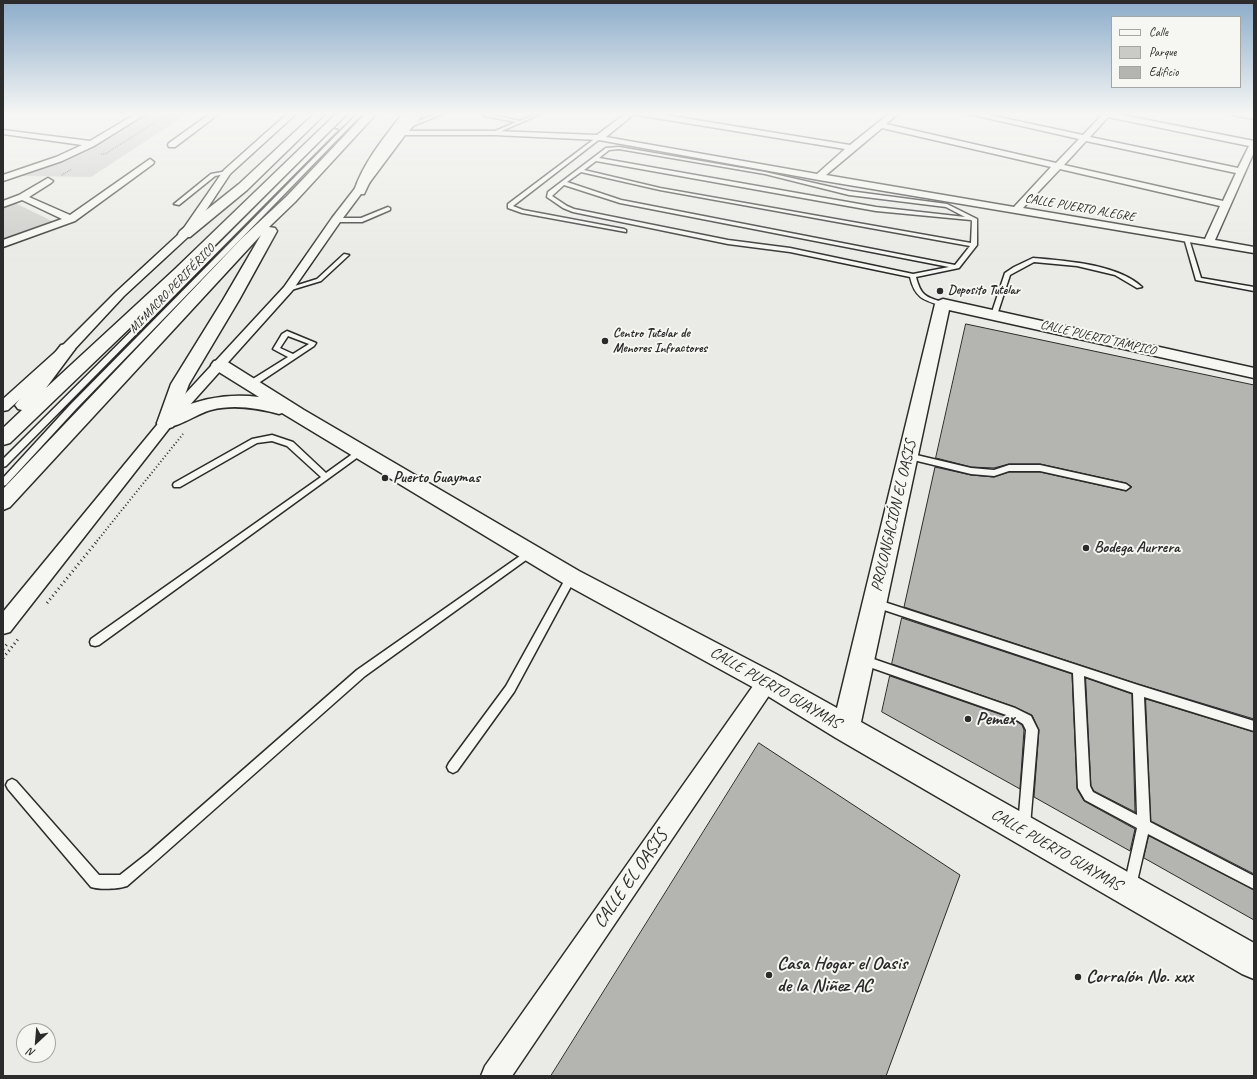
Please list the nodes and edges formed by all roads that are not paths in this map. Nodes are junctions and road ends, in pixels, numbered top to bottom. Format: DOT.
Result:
graph roads {
  1 [pos="47,163"];
  2 [pos="148,163"];
  3 [pos="237,163"];
  4 [pos="267,163"];
  5 [pos="292,163"];
  6 [pos="303,163"];
  7 [pos="312,163"];
  8 [pos="324,163"];
  9 [pos="373,163"];
  10 [pos="381,163"];
  11 [pos="565,163"];
  12 [pos="588,163"];
  13 [pos="619,163"];
  14 [pos="709,163"];
  15 [pos="742,163"];
  16 [pos="835,163"];
  17 [pos="1046,163"];
  18 [pos="1061,163"];
  19 [pos="1204,163"];
  20 [pos="1244,163"];
  21 [pos="277,165"];
  22 [pos="1058,166"];
  23 [pos="3,170"];
  24 [pos="580,170"];
  25 [pos="1240,171"];
  26 [pos="227,172"];
  27 [pos="21,173"];
  28 [pos="819,177"];
  29 [pos="3,178"];
  30 [pos="48,181"];
  31 [pos="564,182"];
  32 [pos="242,187"];
  33 [pos="267,188"];
  34 [pos="360,191"];
  35 [pos="22,197"];
  36 [pos="290,199"];
  37 [pos="3,204"];
  38 [pos="177,204"];
  39 [pos="1227,204"];
  40 [pos="87,208"];
  41 [pos="388,209"];
  42 [pos="1016,210"];
  43 [pos="57,213"];
  44 [pos="71,219"];
  45 [pos="336,220"];
  46 [pos="975,220"];
  47 [pos="624,231"];
  48 [pos="185,234"];
  49 [pos="1186,239"];
  50 [pos="1209,242"];
  51 [pos="3,244"];
  52 [pos="974,245"];
  53 [pos="1254,250"];
  54 [pos="346,255"];
  55 [pos="956,267"];
  56 [pos="913,276"];
  57 [pos="1139,287"];
  58 [pos="288,289"];
  59 [pos="1254,289"];
  60 [pos="943,304"];
  61 [pos="994,315"];
  62 [pos="67,349"];
  63 [pos="293,357"];
  64 [pos="220,365"];
  65 [pos="1254,373"];
  66 [pos="252,384"];
  67 [pos="3,407"];
  68 [pos="297,414"];
  69 [pos="166,423"];
  70 [pos="3,432"];
  71 [pos="3,439"];
  72 [pos="361,452"];
  73 [pos="908,456"];
  74 [pos="3,464"];
  75 [pos="326,477"];
  76 [pos="3,483"];
  77 [pos="177,485"];
  78 [pos="1126,487"];
  79 [pos="3,502"];
  80 [pos="530,553"];
  81 [pos="571,576"];
  82 [pos="874,602"];
  83 [pos="3,626"];
  84 [pos="95,642"];
  85 [pos="861,660"];
  86 [pos="1078,671"];
  87 [pos="767,682"];
  88 [pos="1138,690"];
  89 [pos="1254,726"];
  90 [pos="846,729"];
  91 [pos="454,767"];
  92 [pos="12,785"];
  93 [pos="1144,825"];
  94 [pos="1024,831"];
  95 [pos="1254,883"];
  96 [pos="1129,891"];
  97 [pos="1254,962"];
  98 [pos="494,1076"];
  1 -- 27 [label="street"];
  2 -- 40 [label="street"];
  3 -- 26 [label="street"];
  4 -- 32 [label="main road"];
  5 -- 33 [label="main road"];
  6 -- 74 [label="lane, MI MACRO PERIFÉRICO"];
  7 -- 76 [label="lane, MI MACRO PERIFÉRICO"];
  8 -- 36 [label="main road"];
  9 -- 34 [label="main road"];
  10 -- 34 [label="street"];
  11 -- 47 [label="lane"];
  12 -- 24 [label="lane"];
  13 -- 46 [label="lane"];
  14 -- 46 [label="lane"];
  15 -- 28 [label="street, CALLE PUERTO ALEGRE"];
  16 -- 28 [label="street"];
  17 -- 22 [label="street"];
  18 -- 22 [label="street"];
  19 -- 25 [label="street"];
  20 -- 25 [label="street"];
  21 -- 32 [label="main road"];
  21 -- 33 [label="main road"];
  22 -- 39 [label="street"];
  22 -- 42 [label="street"];
  23 -- 27 [label="street"];
  24 -- 31 [label="lane"];
  24 -- 52 [label="lane"];
  25 -- 39 [label="street"];
  26 -- 38 [label="lane"];
  26 -- 48 [label="street"];
  27 -- 29 [label="street"];
  28 -- 42 [label="street, CALLE PUERTO ALEGRE"];
  30 -- 35 [label="street"];
  31 -- 55 [label="lane"];
  31 -- 56 [label="lane"];
  32 -- 48 [label="main road"];
  33 -- 71 [label="main road"];
  34 -- 45 [label="street"];
  35 -- 37 [label="street"];
  35 -- 43 [label="street"];
  36 -- 69 [label="main road"];
  36 -- 79 [label="main road"];
  39 -- 50 [label="street"];
  40 -- 43 [label="street"];
  40 -- 44 [label="street"];
  41 -- 45 [label="lane"];
  42 -- 49 [label="street, CALLE PUERTO ALEGRE"];
  43 -- 44 [label="street"];
  44 -- 51 [label="street"];
  45 -- 58 [label="street"];
  46 -- 52 [label="lane"];
  48 -- 62 [label="street"];
  49 -- 50 [label="street, CALLE PUERTO ALEGRE"];
  49 -- 59 [label="lane"];
  50 -- 53 [label="street, CALLE PUERTO ALEGRE"];
  52 -- 55 [label="lane"];
  54 -- 58 [label="lane"];
  55 -- 56 [label="lane"];
  56 -- 60 [label="lane"];
  57 -- 61 [label="lane"];
  58 -- 64 [label="street"];
  60 -- 61 [label="main road, CALLE PUERTO TAMPICO"];
  60 -- 73 [label="main road, PROLONGACIÓN EL OASIS"];
  61 -- 65 [label="main road, CALLE PUERTO TAMPICO"];
  62 -- 67 [label="street"];
  62 -- 70 [label="main road"];
  63 -- 63 [label="lane"];
  63 -- 66 [label="lane"];
  64 -- 66 [label="main road, CALLE PUERTO GUAYMAS"];
  64 -- 69 [label="street"];
  66 -- 68 [label="main road, CALLE PUERTO GUAYMAS"];
  68 -- 69 [label="main road, CALLE PUERTO GUAYMAS"];
  68 -- 72 [label="main road, CALLE PUERTO GUAYMAS"];
  69 -- 83 [label="street"];
  72 -- 75 [label="lane"];
  72 -- 80 [label="main road, CALLE PUERTO GUAYMAS"];
  73 -- 78 [label="lane"];
  73 -- 82 [label="main road, PROLONGACIÓN EL OASIS"];
  75 -- 77 [label="lane"];
  75 -- 84 [label="lane"];
  80 -- 81 [label="main road, CALLE PUERTO GUAYMAS"];
  80 -- 92 [label="lane"];
  81 -- 87 [label="main road, CALLE PUERTO GUAYMAS"];
  81 -- 91 [label="lane"];
  82 -- 85 [label="main road, PROLONGACIÓN EL OASIS"];
  82 -- 86 [label="lane"];
  85 -- 90 [label="main road, PROLONGACIÓN EL OASIS"];
  85 -- 94 [label="lane"];
  86 -- 88 [label="lane"];
  86 -- 93 [label="lane"];
  87 -- 90 [label="main road, CALLE PUERTO GUAYMAS"];
  87 -- 98 [label="street, CALLE EL OASIS"];
  88 -- 89 [label="lane"];
  88 -- 93 [label="lane"];
  90 -- 94 [label="main road, CALLE PUERTO GUAYMAS"];
  93 -- 95 [label="lane"];
  93 -- 96 [label="lane"];
  94 -- 96 [label="main road, CALLE PUERTO GUAYMAS"];
  96 -- 97 [label="main road, CALLE PUERTO GUAYMAS"];
}
